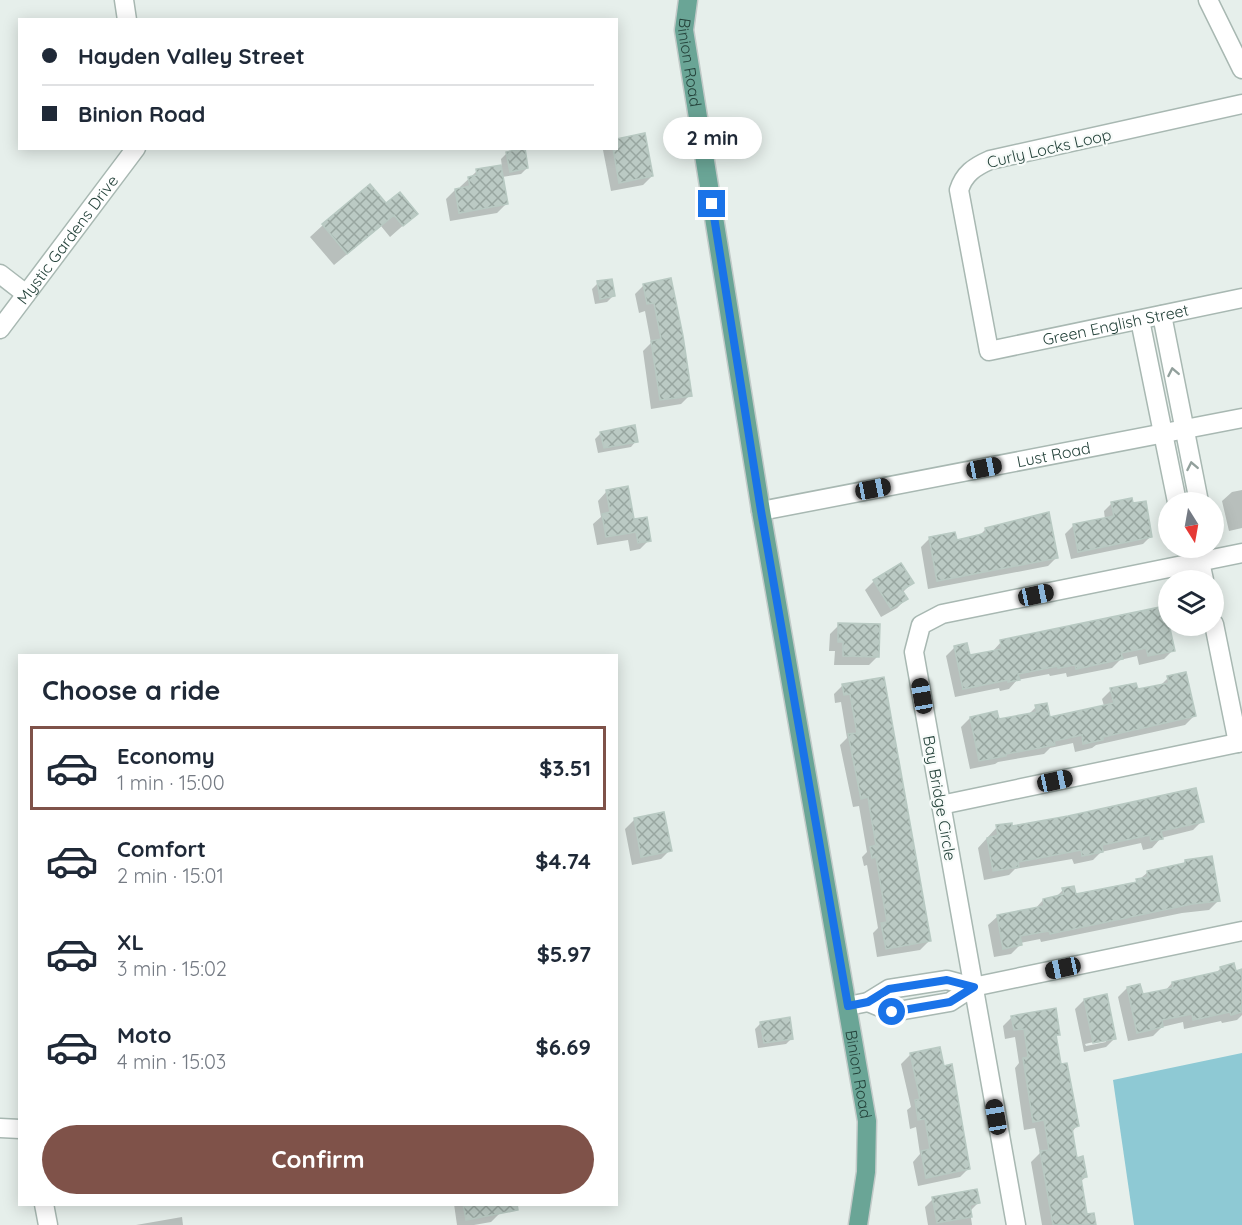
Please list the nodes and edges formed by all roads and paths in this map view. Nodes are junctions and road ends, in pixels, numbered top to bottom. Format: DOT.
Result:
graph roads {
  1 [pos="124,0"];
  2 [pos="688,0"];
  3 [pos="1208,0"];
  4 [pos="127,18"];
  5 [pos="1242,69"];
  6 [pos="1242,104"];
  7 [pos="135,150"];
  8 [pos="0,274"];
  9 [pos="27,294"];
  10 [pos="1242,298"];
  11 [pos="1162,315"];
  12 [pos="1140,320"];
  13 [pos="0,329"];
  14 [pos="989,351"];
  15 [pos="1242,418"];
  16 [pos="1185,429"];
  17 [pos="1163,433"];
  18 [pos="1175,492"];
  19 [pos="1197,492"];
  20 [pos="761,511"];
  21 [pos="1242,553"];
  22 [pos="1224,554"];
  23 [pos="1189,558"];
  24 [pos="1217,636"];
  25 [pos="1240,742"];
  26 [pos="941,804"];
  27 [pos="1242,931"];
  28 [pos="974,987"];
  29 [pos="848,1006"];
  30 [pos="0,1128"];
  31 [pos="18,1129"];
  32 [pos="44,1206"];
  33 [pos="48,1225"];
  34 [pos="858,1225"];
  35 [pos="1016,1225"];
  1 -- 4 [label="street"];
  2 -- 20 [label="main road, Binion Road"];
  3 -- 5 [label="street"];
  6 -- 14 [label="street, Curly Locks Loop"];
  7 -- 9 [label="street, Mystic Gardens Drive"];
  8 -- 9 [label="street"];
  9 -- 13 [label="street, Mystic Gardens Drive"];
  10 -- 11 [label="street, Green English Street"];
  11 -- 12 [label="street, Green English Street"];
  16 -- 11 [label="street, one-way"];
  12 -- 14 [label="street, Green English Street"];
  12 -- 17 [label="street"];
  15 -- 16 [label="street, Lust Road"];
  16 -- 17 [label="street, Lust Road"];
  19 -- 16 [label="street, one-way"];
  17 -- 18 [label="street"];
  17 -- 20 [label="street, Lust Road"];
  20 -- 29 [label="main road, Binion Road"];
  21 -- 22 [label="street, Bay Bridge Circle"];
  23 -- 26 [label="street, Bay Bridge Circle"];
  24 -- 25 [label="street"];
  25 -- 26 [label="street"];
  26 -- 28 [label="street, Bay Bridge Circle"];
  27 -- 28 [label="street"];
  28 -- 29 [label="street"];
  28 -- 35 [label="street, Bay Bridge Circle"];
  29 -- 34 [label="main road, Binion Road"];
  30 -- 31 [label="street"];
  32 -- 33 [label="street"];
}
